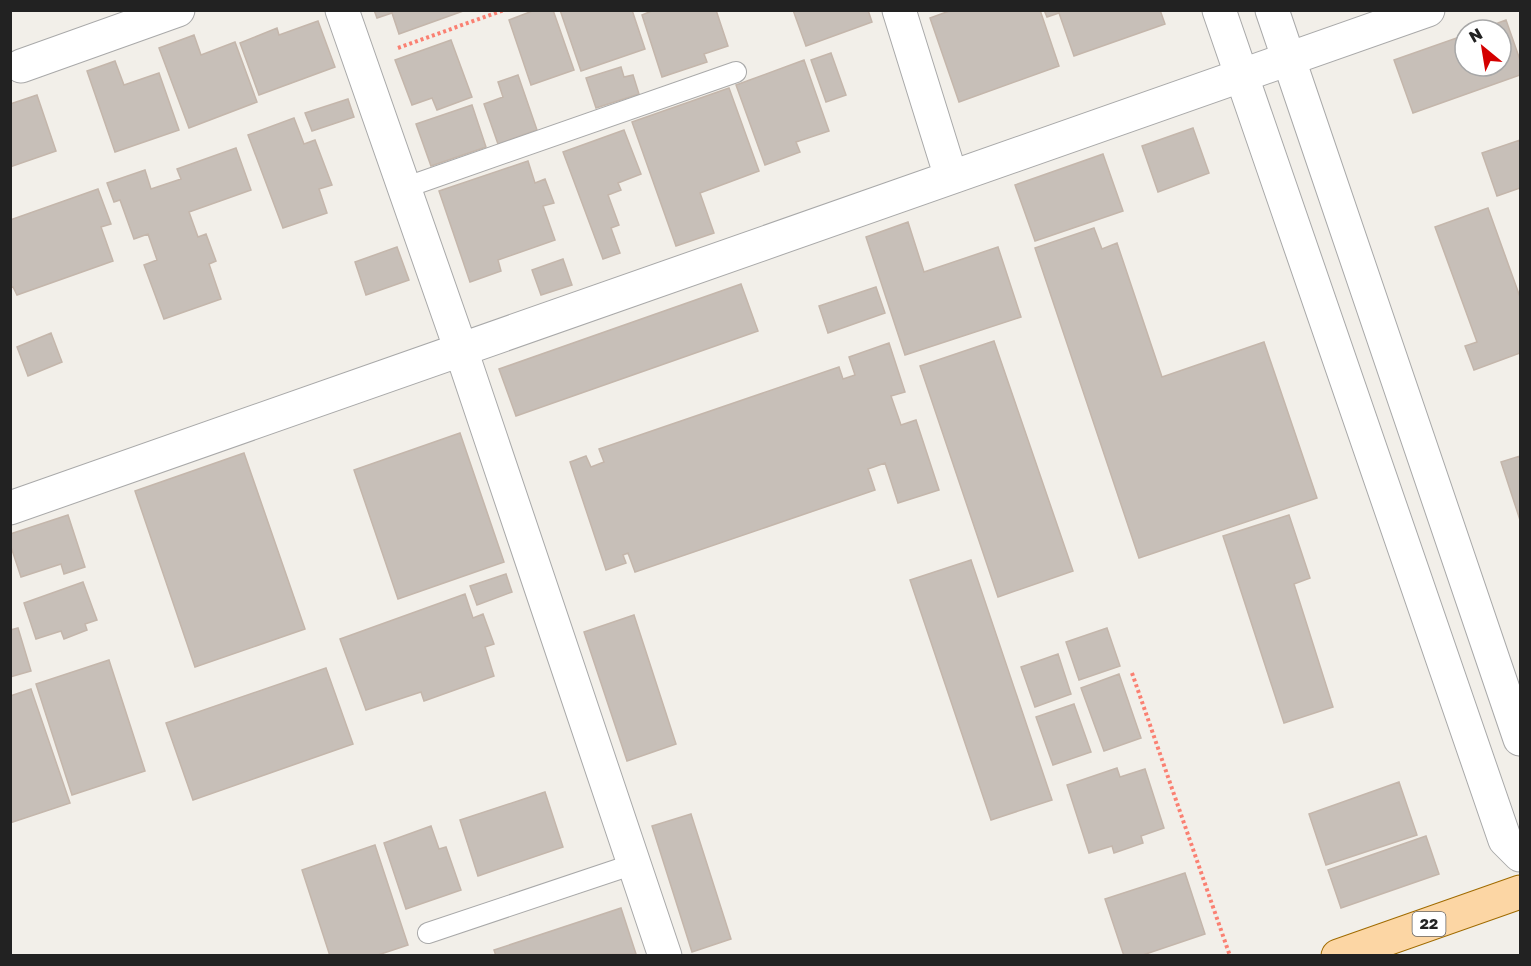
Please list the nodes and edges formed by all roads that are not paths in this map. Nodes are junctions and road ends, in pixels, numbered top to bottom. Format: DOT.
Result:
graph roads {
  1 [pos="178,10"];
  2 [pos="342,10"];
  3 [pos="899,10"];
  4 [pos="1220,10"];
  5 [pos="1272,10"];
  6 [pos="1428,10"];
  7 [pos="1289,59"];
  8 [pos="21,66"];
  9 [pos="736,72"];
  10 [pos="1242,76"];
  11 [pos="951,177"];
  12 [pos="404,188"];
  13 [pos="461,350"];
  14 [pos="10,508"];
  15 [pos="1521,739"];
  16 [pos="1521,855"];
  17 [pos="634,864"];
  18 [pos="1521,892"];
  19 [pos="428,933"];
  20 [pos="665,956"];
  21 [pos="1338,956"];
  1 -- 8 [label="street"];
  2 -- 12 [label="street"];
  3 -- 11 [label="street"];
  4 -- 10 [label="street"];
  5 -- 7 [label="street"];
  6 -- 7 [label="street"];
  7 -- 10 [label="street"];
  7 -- 15 [label="street"];
  9 -- 12 [label="lane"];
  10 -- 11 [label="street"];
  10 -- 16 [label="street"];
  11 -- 13 [label="street"];
  12 -- 13 [label="street"];
  13 -- 14 [label="street"];
  13 -- 17 [label="street"];
  17 -- 19 [label="lane"];
  17 -- 20 [label="street"];
  18 -- 21 [label="main road, 22"];
}
